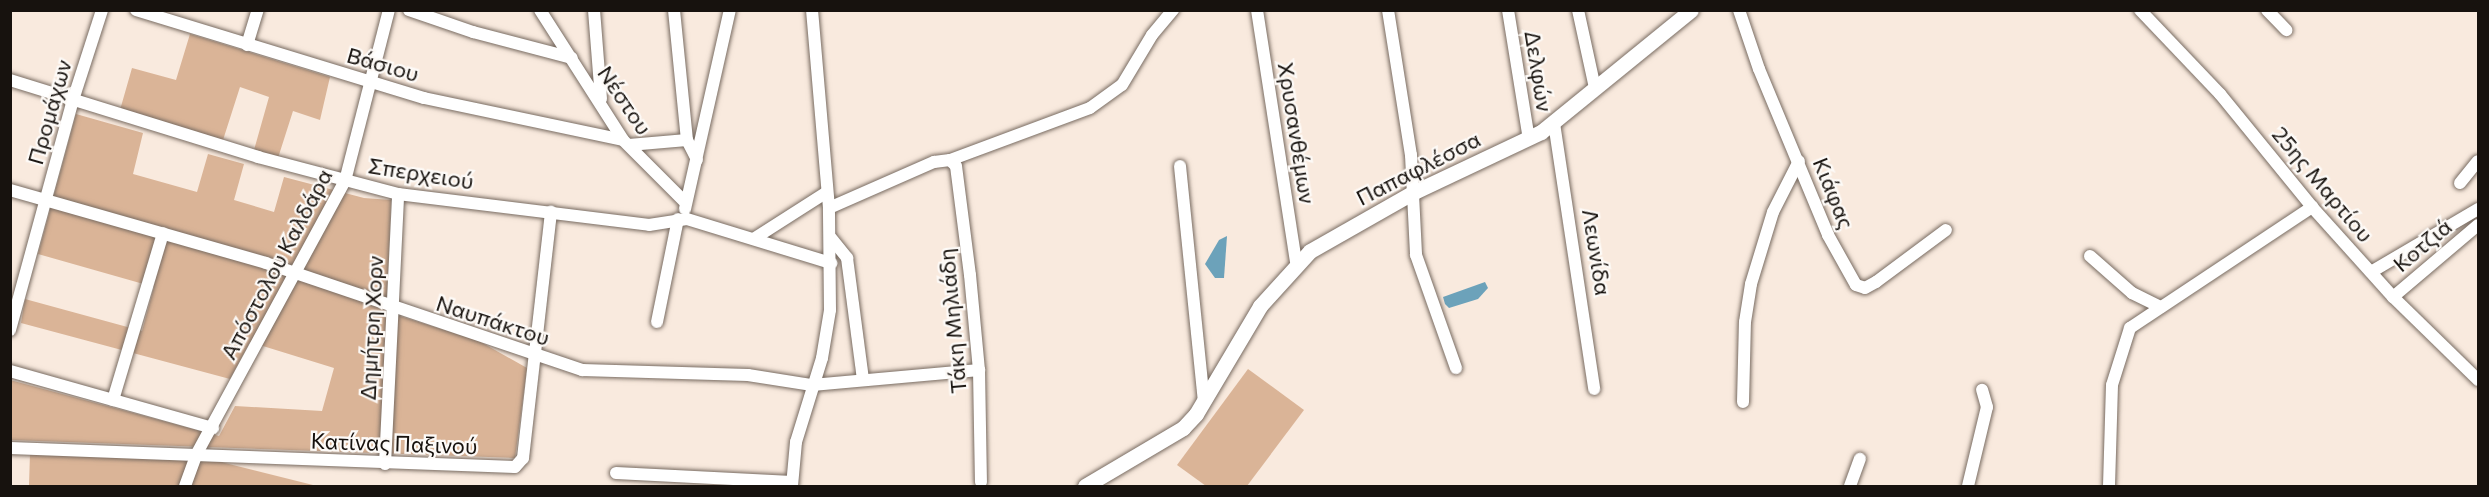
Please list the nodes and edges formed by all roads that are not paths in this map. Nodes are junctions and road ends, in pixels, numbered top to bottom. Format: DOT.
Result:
graph roads {
  1 [pos="102,10"];
  2 [pos="136,10"];
  3 [pos="258,10"];
  4 [pos="389,10"];
  5 [pos="409,10"];
  6 [pos="540,10"];
  7 [pos="594,10"];
  8 [pos="674,10"];
  9 [pos="730,10"];
  10 [pos="813,10"];
  11 [pos="1173,10"];
  12 [pos="1257,10"];
  13 [pos="1388,10"];
  14 [pos="1508,10"];
  15 [pos="1578,10"];
  16 [pos="1691,10"];
  17 [pos="1739,10"];
  18 [pos="2140,10"];
  19 [pos="2267,10"];
  20 [pos="2286,30"];
  21 [pos="247,45"];
  22 [pos="572,58"];
  23 [pos="10,80"];
  24 [pos="371,84"];
  25 [pos="1595,88"];
  26 [pos="73,100"];
  27 [pos="602,105"];
  28 [pos="1554,123"];
  29 [pos="1529,139"];
  30 [pos="687,140"];
  31 [pos="626,142"];
  32 [pos="698,159"];
  33 [pos="950,160"];
  34 [pos="1799,161"];
  35 [pos="2478,161"];
  36 [pos="1180,165"];
  37 [pos="345,181"];
  38 [pos="2460,183"];
  39 [pos="10,190"];
  40 [pos="827,192"];
  41 [pos="1414,192"];
  42 [pos="398,194"];
  43 [pos="45,199"];
  44 [pos="686,203"];
  45 [pos="2312,207"];
  46 [pos="829,208"];
  47 [pos="2478,209"];
  48 [pos="551,212"];
  49 [pos="681,219"];
  50 [pos="2478,225"];
  51 [pos="1946,230"];
  52 [pos="163,233"];
  53 [pos="755,238"];
  54 [pos="831,238"];
  55 [pos="2090,256"];
  56 [pos="1296,262"];
  57 [pos="831,263"];
  58 [pos="2370,272"];
  59 [pos="296,273"];
  60 [pos="2393,297"];
  61 [pos="2161,307"];
  62 [pos="393,308"];
  63 [pos="657,322"];
  64 [pos="10,330"];
  65 [pos="535,356"];
  66 [pos="1456,368"];
  67 [pos="979,370"];
  68 [pos="10,371"];
  69 [pos="863,379"];
  70 [pos="2478,380"];
  71 [pos="812,385"];
  72 [pos="1594,389"];
  73 [pos="1982,390"];
  74 [pos="113,400"];
  75 [pos="1204,402"];
  76 [pos="1743,402"];
  77 [pos="213,428"];
  78 [pos="10,448"];
  79 [pos="196,454"];
  80 [pos="1860,459"];
  81 [pos="385,465"];
  82 [pos="616,473"];
  83 [pos="981,482"];
  84 [pos="792,484"];
  85 [pos="185,486"];
  86 [pos="1085,486"];
  87 [pos="1850,486"];
  88 [pos="1968,486"];
  89 [pos="2109,486"];
  1 -- 26 [label="street, Προμάχων"];
  2 -- 21 [label="street, Βάσιου"];
  3 -- 21 [label="street"];
  4 -- 24 [label="street, Απόστολου Καλδάρα"];
  5 -- 22 [label="street"];
  6 -- 22 [label="street, Νέστου"];
  7 -- 27 [label="street"];
  8 -- 30 [label="street"];
  9 -- 32 [label="street"];
  10 -- 40 [label="street"];
  11 -- 33 [label="street"];
  12 -- 56 [label="street, Χρυσανθέμων"];
  13 -- 41 [label="street"];
  14 -- 29 [label="street, Δελφών"];
  15 -- 25 [label="street"];
  16 -- 25 [label="street, Παπαφλέσσα"];
  17 -- 34 [label="street, Κιάφας"];
  18 -- 45 [label="street, 25ης Μαρτίου"];
  19 -- 20 [label="street"];
  21 -- 24 [label="street, Βάσιου"];
  22 -- 27 [label="street, Νέστου"];
  23 -- 26 [label="street, Σπερχειού"];
  24 -- 31 [label="street, Βάσιου"];
  24 -- 37 [label="street, Απόστολου Καλδάρα"];
  25 -- 28 [label="street, Παπαφλέσσα"];
  26 -- 37 [label="street, Σπερχειού"];
  26 -- 43 [label="street, Προμάχων"];
  27 -- 31 [label="street, Νέστου"];
  28 -- 29 [label="street, Παπαφλέσσα"];
  28 -- 72 [label="street, Λεωνίδα"];
  29 -- 41 [label="street, Παπαφλέσσα"];
  30 -- 31 [label="street, Βάσιου"];
  30 -- 32 [label="street"];
  31 -- 44 [label="street, Νέστου"];
  32 -- 44 [label="street"];
  33 -- 46 [label="street"];
  33 -- 67 [label="street, Τάκη Μηλιάδη"];
  34 -- 51 [label="street, Κιάφας"];
  34 -- 76 [label="street"];
  35 -- 38 [label="street"];
  36 -- 75 [label="street"];
  37 -- 42 [label="street, Σπερχειού"];
  37 -- 59 [label="street, Απόστολου Καλδάρα"];
  39 -- 43 [label="street, Ναυπάκτου"];
  40 -- 46 [label="street"];
  40 -- 53 [label="street"];
  41 -- 56 [label="street, Παπαφλέσσα"];
  41 -- 66 [label="street"];
  42 -- 48 [label="street, Σπερχειού"];
  42 -- 62 [label="street, Δημήτρη Χορν"];
  43 -- 52 [label="street, Ναυπάκτου"];
  43 -- 64 [label="street, Προμάχων"];
  44 -- 49 [label="street"];
  45 -- 58 [label="street, 25ης Μαρτίου"];
  45 -- 61 [label="street"];
  46 -- 54 [label="street"];
  47 -- 58 [label="street"];
  48 -- 49 [label="street, Σπερχειού"];
  48 -- 65 [label="street, Κατίνας Παξινού"];
  49 -- 53 [label="street, Σπερχειού"];
  49 -- 63 [label="street"];
  50 -- 60 [label="street, Κοτζιά"];
  52 -- 59 [label="street, Ναυπάκτου"];
  52 -- 74 [label="street"];
  53 -- 57 [label="street, Σπερχειού"];
  54 -- 57 [label="street"];
  54 -- 69 [label="street"];
  55 -- 61 [label="street"];
  56 -- 75 [label="street, Παπαφλέσσα"];
  57 -- 71 [label="street"];
  58 -- 60 [label="street, 25ης Μαρτίου"];
  59 -- 62 [label="street, Ναυπάκτου"];
  59 -- 77 [label="street, Απόστολου Καλδάρα"];
  60 -- 70 [label="street, 25ης Μαρτίου"];
  61 -- 89 [label="street"];
  62 -- 65 [label="street, Ναυπάκτου"];
  62 -- 81 [label="street, Δημήτρη Χορν"];
  65 -- 71 [label="street, Ναυπάκτου"];
  65 -- 81 [label="street, Κατίνας Παξινού"];
  67 -- 69 [label="street, Ναυπάκτου"];
  67 -- 83 [label="street, Τάκη Μηλιάδη"];
  68 -- 74 [label="street"];
  69 -- 71 [label="street, Ναυπάκτου"];
  71 -- 84 [label="street"];
  73 -- 88 [label="street"];
  74 -- 77 [label="street"];
  75 -- 86 [label="street, Παπαφλέσσα"];
  77 -- 79 [label="street, Απόστολου Καλδάρα"];
  78 -- 79 [label="street, Κατίνας Παξινού"];
  79 -- 81 [label="street, Κατίνας Παξινού"];
  79 -- 85 [label="street, Απόστολου Καλδάρα"];
  80 -- 87 [label="street"];
  82 -- 84 [label="street"];
}
